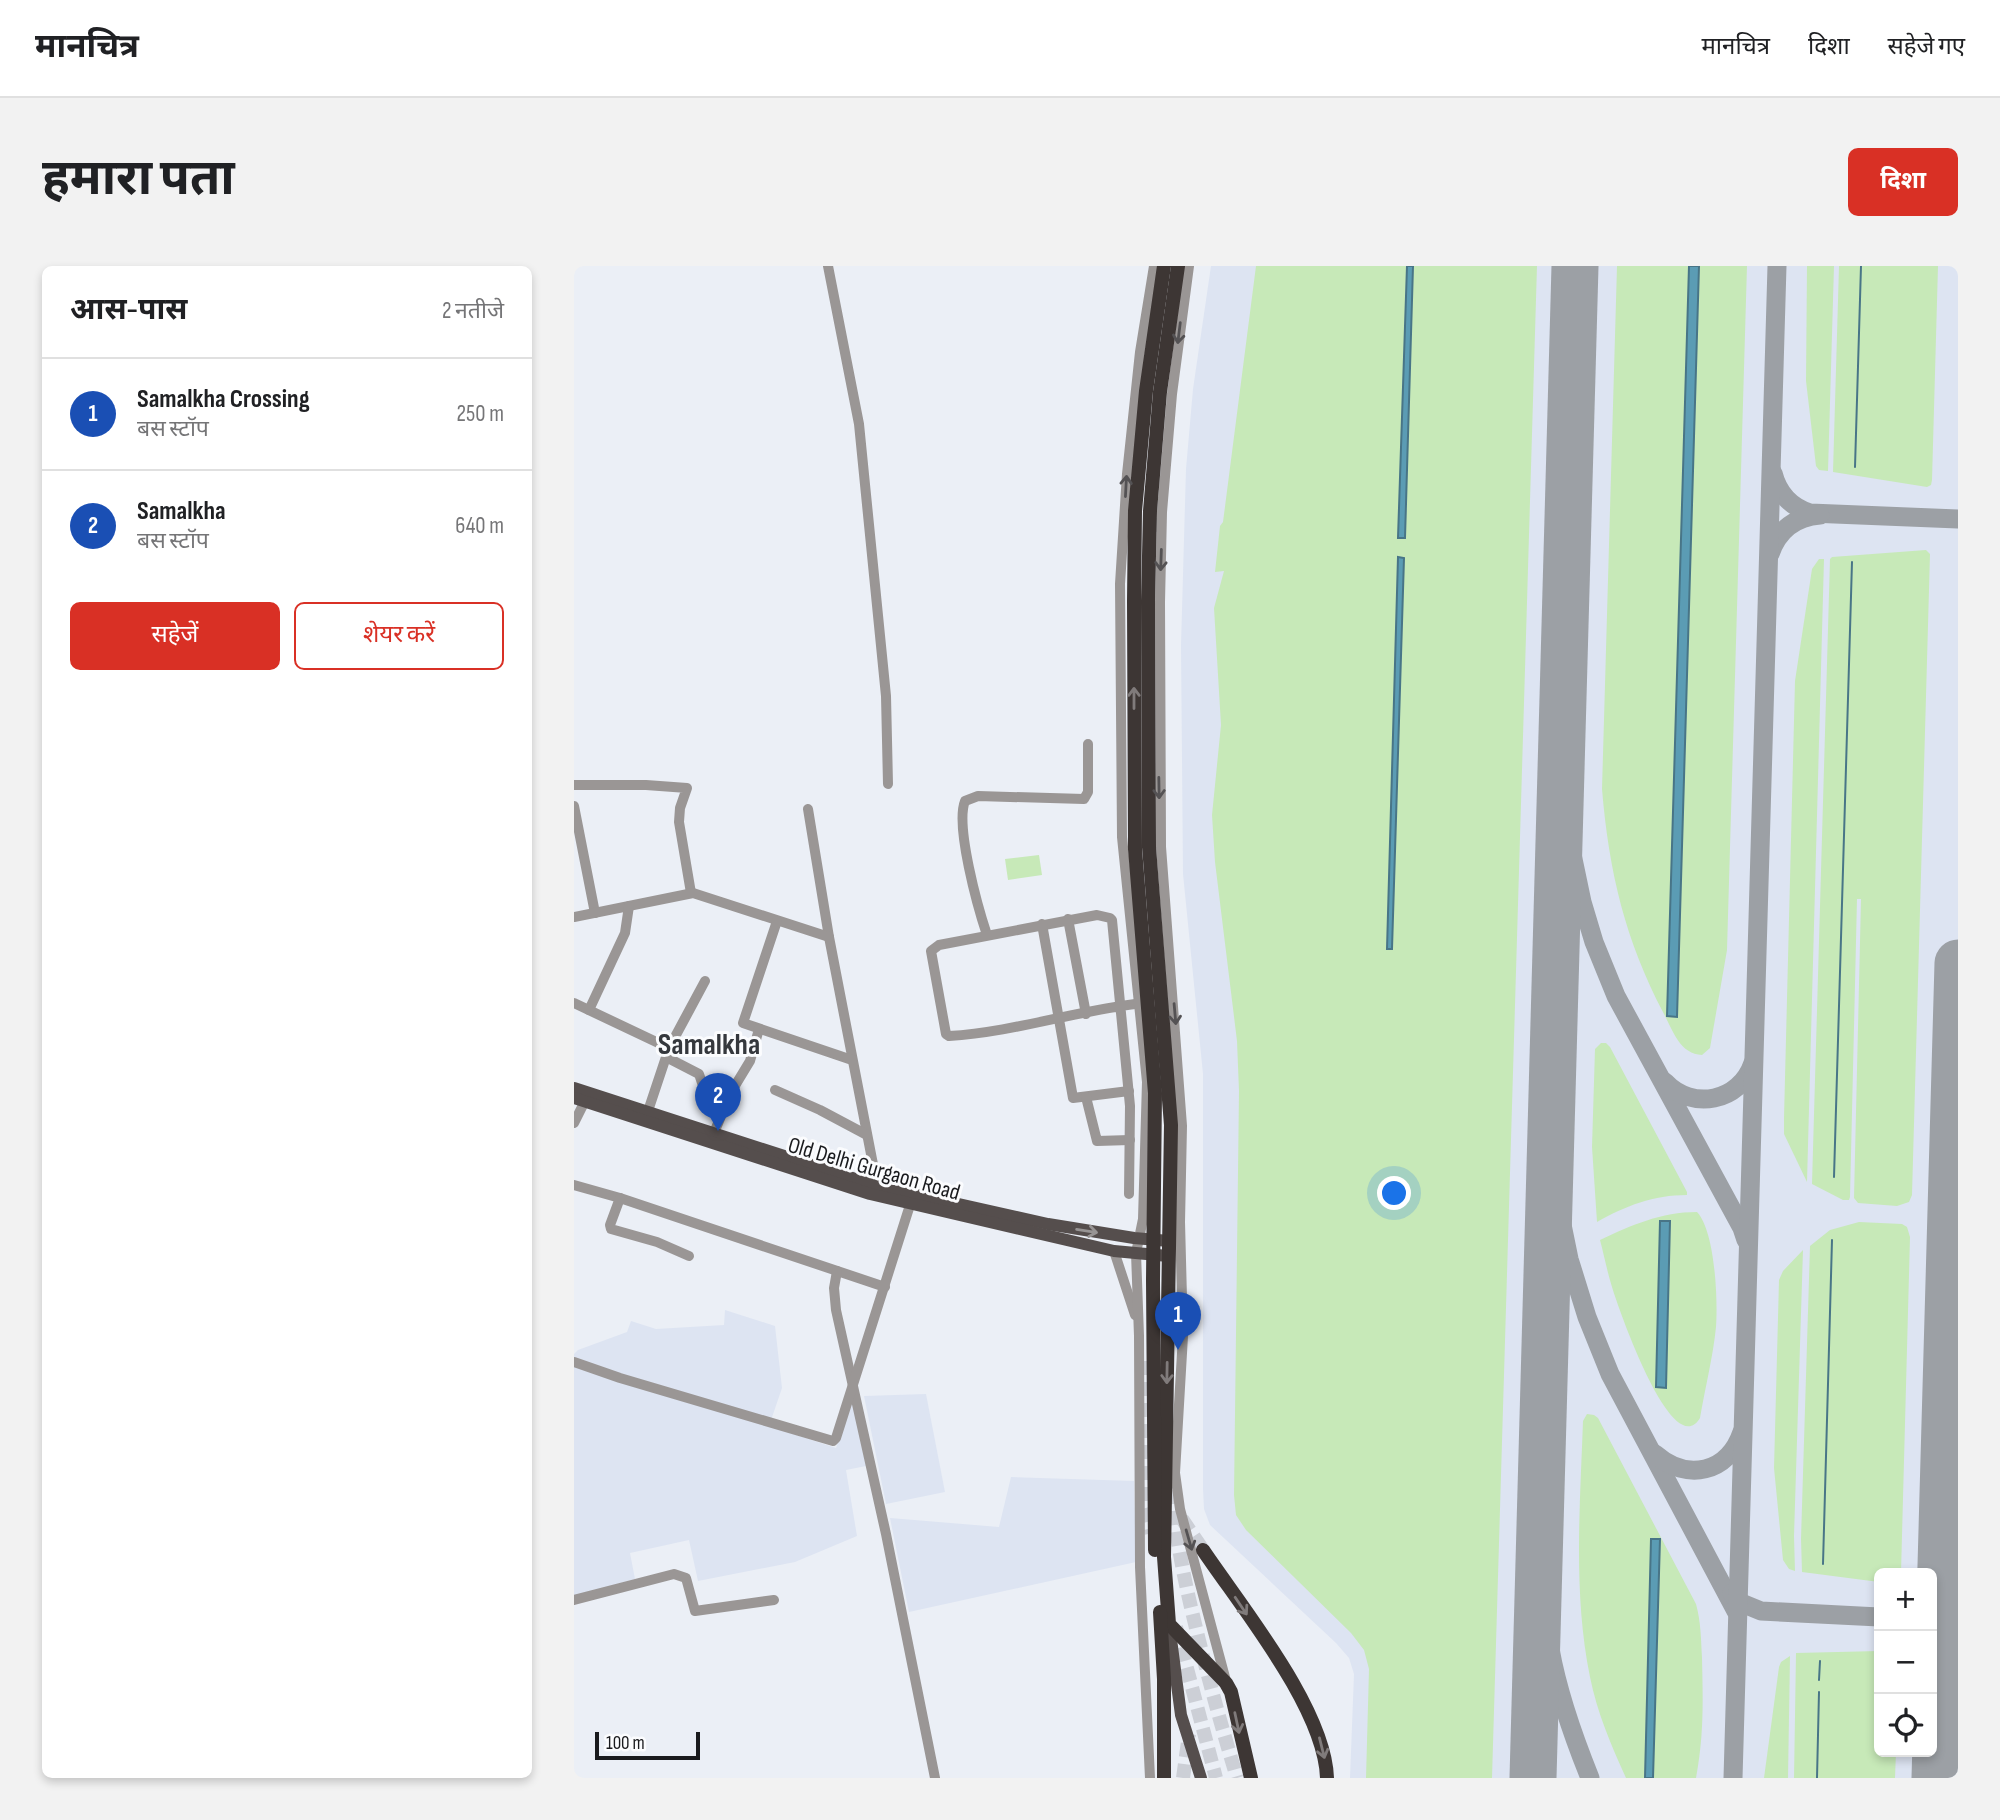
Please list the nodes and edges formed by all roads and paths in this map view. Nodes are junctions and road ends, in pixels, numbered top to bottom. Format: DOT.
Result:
graph roads {
  1 [pos="828,266"];
  2 [pos="1154,266"];
  3 [pos="1164,266"];
  4 [pos="1178,266"];
  5 [pos="1189,266"];
  6 [pos="1088,744"];
  7 [pos="888,784"];
  8 [pos="574,786"];
  9 [pos="574,806"];
  10 [pos="808,808"];
  11 [pos="691,893"];
  12 [pos="629,906"];
  13 [pos="594,913"];
  14 [pos="574,917"];
  15 [pos="1068,919"];
  16 [pos="777,921"];
  17 [pos="1042,924"];
  18 [pos="987,935"];
  19 [pos="829,937"];
  20 [pos="705,981"];
  21 [pos="1150,1002"];
  22 [pos="574,1003"];
  23 [pos="1121,1006"];
  24 [pos="589,1010"];
  25 [pos="1086,1014"];
  26 [pos="1060,1019"];
  27 [pos="759,1030"];
  28 [pos="667,1053"];
  29 [pos="852,1060"];
  30 [pos="574,1088"];
  31 [pos="775,1090"];
  32 [pos="1129,1091"];
  33 [pos="1086,1097"];
  34 [pos="579,1100"];
  35 [pos="726,1102"];
  36 [pos="648,1111"];
  37 [pos="574,1123"];
  38 [pos="714,1133"];
  39 [pos="867,1135"];
  40 [pos="1130,1140"];
  41 [pos="574,1185"];
  42 [pos="873,1188"];
  43 [pos="1129,1194"];
  44 [pos="621,1198"];
  45 [pos="910,1205"];
  46 [pos="1157,1246"];
  47 [pos="1114,1251"];
  48 [pos="1136,1253"];
  49 [pos="689,1256"];
  50 [pos="837,1271"];
  51 [pos="885,1287"];
  52 [pos="1139,1336"];
  53 [pos="574,1362"];
  54 [pos="853,1383"];
  55 [pos="1203,1550"];
  56 [pos="574,1600"];
  57 [pos="774,1600"];
  58 [pos="1169,1625"];
  59 [pos="1228,1688"];
  60 [pos="935,1778"];
  61 [pos="1150,1778"];
  62 [pos="1164,1778"];
  63 [pos="1200,1778"];
  64 [pos="1251,1778"];
  65 [pos="1327,1778"];
  1 -- 7 [label="street"];
  21 -- 2 [label="street, one-way"];
  21 -- 3 [label="highway, one-way"];
  4 -- 21 [label="highway"];
  5 -- 59 [label="street, one-way"];
  6 -- 18 [label="street"];
  8 -- 11 [label="street"];
  9 -- 13 [label="street"];
  10 -- 19 [label="street"];
  11 -- 12 [label="street"];
  11 -- 16 [label="street"];
  12 -- 13 [label="street"];
  12 -- 24 [label="street"];
  13 -- 14 [label="street"];
  15 -- 17 [label="street"];
  15 -- 23 [label="street"];
  15 -- 25 [label="street"];
  16 -- 19 [label="street"];
  16 -- 27 [label="street"];
  17 -- 18 [label="street"];
  17 -- 26 [label="street"];
  18 -- 26 [label="street"];
  19 -- 29 [label="street"];
  20 -- 28 [label="street"];
  21 -- 23 [label="street"];
  21 -- 46 [label="highway"];
  21 -- 46 [label="street"];
  22 -- 24 [label="street"];
  23 -- 25 [label="street"];
  23 -- 32 [label="street"];
  24 -- 28 [label="street"];
  25 -- 26 [label="street"];
  26 -- 33 [label="street"];
  27 -- 29 [label="street"];
  27 -- 35 [label="street"];
  28 -- 35 [label="street"];
  28 -- 36 [label="street"];
  29 -- 39 [label="street"];
  30 -- 36 [label="main road, Old Delhi Gurgaon Road"];
  31 -- 39 [label="street"];
  32 -- 33 [label="street"];
  32 -- 40 [label="street"];
  33 -- 40 [label="street"];
  34 -- 37 [label="street"];
  34 -- 42 [label="main road, Old Delhi Gurgaon Road"];
  35 -- 38 [label="street"];
  36 -- 38 [label="main road, Old Delhi Gurgaon Road"];
  38 -- 42 [label="main road, Old Delhi Gurgaon Road"];
  39 -- 42 [label="street"];
  40 -- 43 [label="street"];
  41 -- 44 [label="street"];
  42 -- 45 [label="main road, Old Delhi Gurgaon Road"];
  42 -- 46 [label="main road, Old Delhi Gurgaon Road, one-way"];
  44 -- 49 [label="street"];
  44 -- 50 [label="street"];
  45 -- 47 [label="main road, Old Delhi Gurgaon Road"];
  45 -- 51 [label="street"];
  46 -- 48 [label="main road, Old Delhi Gurgaon Road"];
  46 -- 58 [label="highway, one-way"];
  46 -- 62 [label="highway"];
  47 -- 48 [label="main road, Old Delhi Gurgaon Road"];
  47 -- 52 [label="street"];
  48 -- 52 [label="street"];
  50 -- 51 [label="street"];
  50 -- 54 [label="street"];
  51 -- 54 [label="street"];
  52 -- 61 [label="street"];
  53 -- 54 [label="street"];
  54 -- 60 [label="street"];
  55 -- 65 [label="highway, one-way"];
  56 -- 57 [label="street"];
  58 -- 59 [label="highway"];
  58 -- 63 [label="main road"];
  59 -- 64 [label="highway, one-way"];
}
